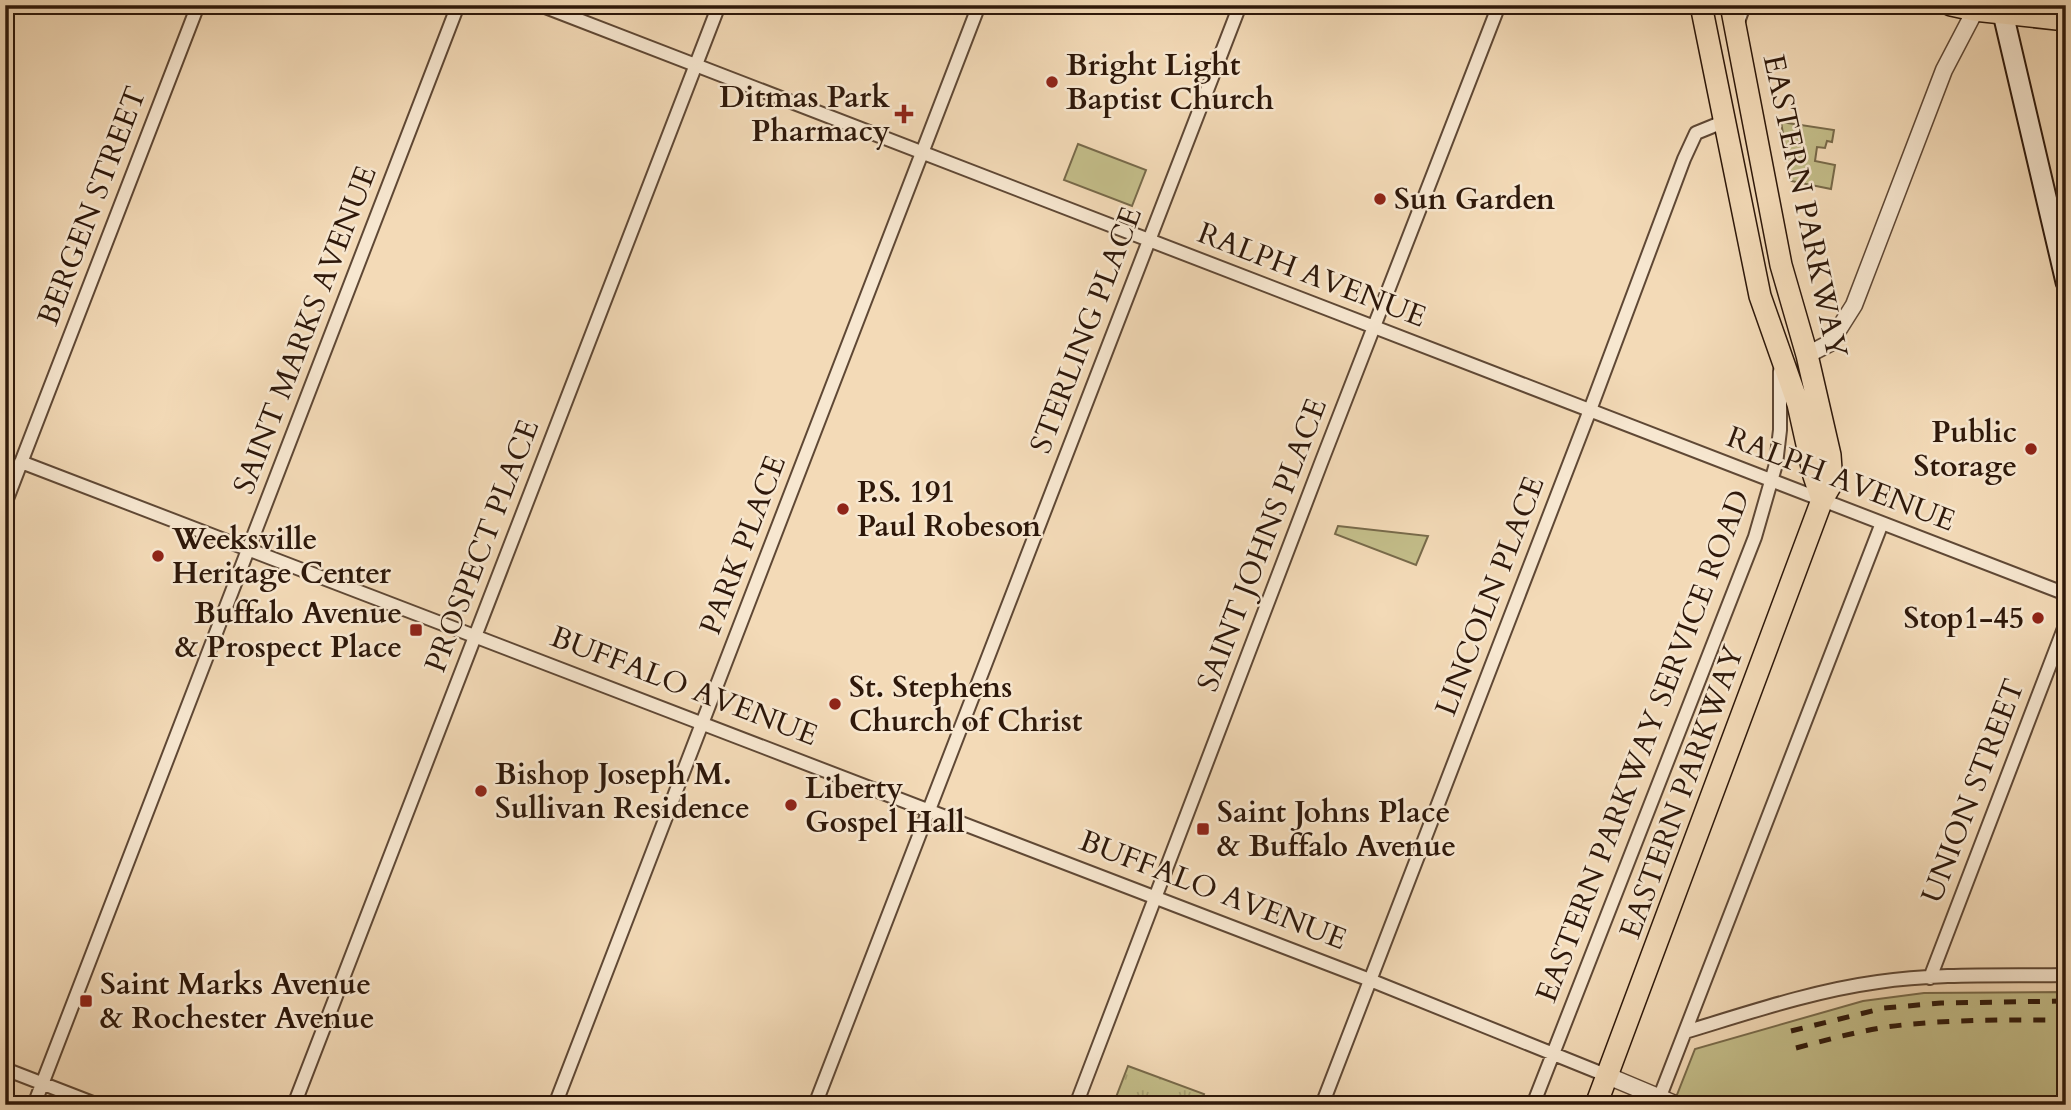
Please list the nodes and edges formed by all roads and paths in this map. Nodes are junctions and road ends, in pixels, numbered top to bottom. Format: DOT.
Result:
graph roads {
  1 [pos="198,5"];
  2 [pos="458,5"];
  3 [pos="540,5"];
  4 [pos="719,5"];
  5 [pos="979,5"];
  6 [pos="1240,5"];
  7 [pos="1499,5"];
  8 [pos="1701,5"];
  9 [pos="1731,5"];
  10 [pos="1744,5"];
  11 [pos="1951,5"];
  12 [pos="1976,8"];
  13 [pos="2002,9"];
  14 [pos="2066,20"];
  15 [pos="1736,29"];
  16 [pos="696,65"];
  17 [pos="1724,122"];
  18 [pos="922,153"];
  19 [pos="2059,222"];
  20 [pos="1149,240"];
  21 [pos="2066,282"];
  22 [pos="1373,327"];
  23 [pos="1807,355"];
  24 [pos="1781,360"];
  25 [pos="1590,410"];
  26 [pos="21,462"];
  27 [pos="1772,480"];
  28 [pos="1822,500"];
  29 [pos="5,504"];
  30 [pos="1882,523"];
  31 [pos="249,549"];
  32 [pos="2066,594"];
  33 [pos="2066,624"];
  34 [pos="475,635"];
  35 [pos="702,723"];
  36 [pos="929,810"];
  37 [pos="1155,898"];
  38 [pos="2066,975"];
  39 [pos="1930,978"];
  40 [pos="1370,980"];
  41 [pos="1685,1032"];
  42 [pos="1553,1054"];
  43 [pos="5,1069"];
  44 [pos="1608,1076"];
  45 [pos="42,1083"];
  46 [pos="1658,1101"];
  47 [pos="34,1105"];
  48 [pos="98,1105"];
  49 [pos="294,1105"];
  50 [pos="555,1105"];
  51 [pos="816,1105"];
  52 [pos="1076,1105"];
  53 [pos="1322,1105"];
  54 [pos="1533,1105"];
  55 [pos="1596,1105"];
  56 [pos="1677,1105"];
  1 -- 26 [label="street, BERGEN STREET"];
  2 -- 31 [label="street, SAINT MARKS AVENUE"];
  3 -- 16 [label="street, RALPH AVENUE"];
  4 -- 16 [label="street, PROSPECT PLACE"];
  5 -- 18 [label="street, PARK PLACE"];
  6 -- 20 [label="street, STERLING PLACE"];
  7 -- 22 [label="street, SAINT JOHNS PLACE"];
  8 -- 17 [label="main road, EASTERN PARKWAY"];
  9 -- 15 [label="main road, EASTERN PARKWAY"];
  10 -- 15 [label="street"];
  11 -- 12 [label="main road"];
  12 -- 13 [label="main road"];
  12 -- 23 [label="street"];
  13 -- 14 [label="main road"];
  13 -- 19 [label="main road"];
  15 -- 23 [label="main road, EASTERN PARKWAY"];
  16 -- 18 [label="street, RALPH AVENUE"];
  16 -- 34 [label="street, PROSPECT PLACE"];
  17 -- 24 [label="main road, EASTERN PARKWAY"];
  17 -- 25 [label="street, LINCOLN PLACE"];
  18 -- 20 [label="street, RALPH AVENUE"];
  18 -- 35 [label="street, PARK PLACE"];
  19 -- 21 [label="main road"];
  20 -- 22 [label="street, RALPH AVENUE"];
  20 -- 36 [label="street, STERLING PLACE"];
  22 -- 25 [label="street, RALPH AVENUE"];
  22 -- 37 [label="street, SAINT JOHNS PLACE"];
  23 -- 28 [label="main road, EASTERN PARKWAY"];
  24 -- 27 [label="street, EASTERN PARKWAY SERVICE ROAD"];
  24 -- 28 [label="main road, EASTERN PARKWAY"];
  25 -- 27 [label="street, RALPH AVENUE"];
  25 -- 40 [label="street, LINCOLN PLACE"];
  26 -- 29 [label="street, BERGEN STREET"];
  26 -- 31 [label="street, BUFFALO AVENUE"];
  27 -- 28 [label="street, RALPH AVENUE"];
  27 -- 42 [label="street, EASTERN PARKWAY SERVICE ROAD"];
  28 -- 30 [label="street, RALPH AVENUE"];
  28 -- 44 [label="main road, EASTERN PARKWAY"];
  30 -- 32 [label="street, RALPH AVENUE"];
  30 -- 41 [label="street"];
  31 -- 34 [label="street, BUFFALO AVENUE"];
  31 -- 45 [label="street, SAINT MARKS AVENUE"];
  33 -- 39 [label="street, UNION STREET"];
  34 -- 35 [label="street, BUFFALO AVENUE"];
  34 -- 49 [label="street, PROSPECT PLACE"];
  35 -- 36 [label="street, BUFFALO AVENUE"];
  35 -- 50 [label="street, PARK PLACE"];
  36 -- 37 [label="street, BUFFALO AVENUE"];
  36 -- 51 [label="street, STERLING PLACE"];
  37 -- 40 [label="street, BUFFALO AVENUE"];
  37 -- 52 [label="street, SAINT JOHNS PLACE"];
  38 -- 39 [label="street"];
  39 -- 41 [label="street"];
  40 -- 42 [label="street, BUFFALO AVENUE"];
  40 -- 53 [label="street, LINCOLN PLACE"];
  41 -- 46 [label="street"];
  42 -- 44 [label="street, BUFFALO AVENUE"];
  42 -- 54 [label="street, EASTERN PARKWAY SERVICE ROAD"];
  43 -- 45 [label="street"];
  44 -- 46 [label="street, BUFFALO AVENUE"];
  44 -- 55 [label="main road, EASTERN PARKWAY"];
  45 -- 47 [label="street, SAINT MARKS AVENUE"];
  45 -- 48 [label="street"];
  46 -- 56 [label="street, BUFFALO AVENUE"];
}
